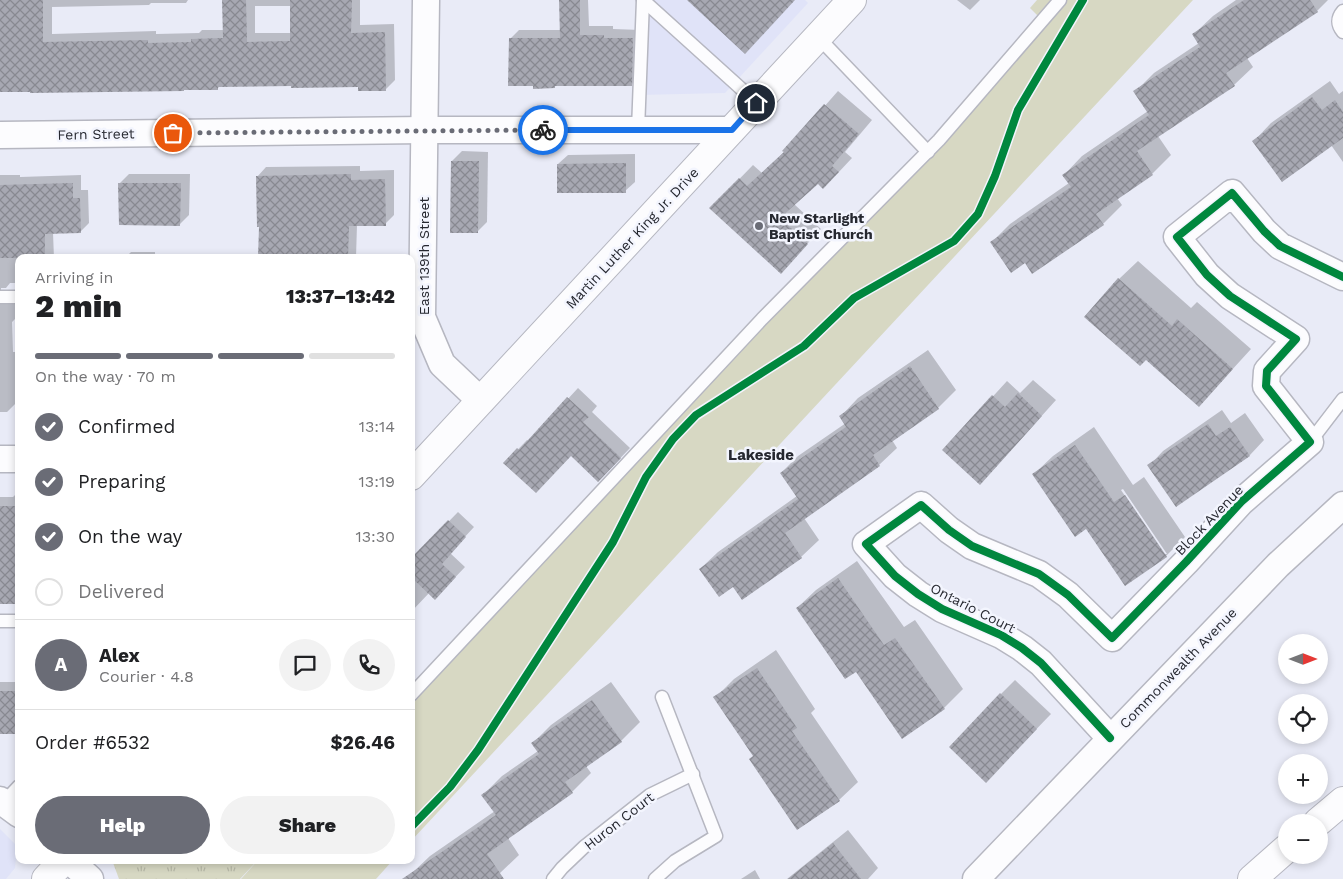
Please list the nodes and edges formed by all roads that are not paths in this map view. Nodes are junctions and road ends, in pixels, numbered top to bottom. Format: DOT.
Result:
graph roads {
  1 [pos="426,0"];
  2 [pos="643,0"];
  3 [pos="852,0"];
  4 [pos="1060,0"];
  5 [pos="1343,11"];
  6 [pos="1343,32"];
  7 [pos="818,37"];
  8 [pos="756,103"];
  9 [pos="424,130"];
  10 [pos="638,130"];
  11 [pos="732,130"];
  12 [pos="0,135"];
  13 [pos="928,152"];
  14 [pos="1343,277"];
  15 [pos="417,294"];
  16 [pos="0,297"];
  17 [pos="15,297"];
  18 [pos="1343,400"];
  19 [pos="481,401"];
  20 [pos="1310,442"];
  21 [pos="0,459"];
  22 [pos="15,459"];
  23 [pos="415,472"];
  24 [pos="1343,505"];
  25 [pos="866,544"];
  26 [pos="0,621"];
  27 [pos="15,621"];
  28 [pos="415,691"];
  29 [pos="662,697"];
  30 [pos="1110,738"];
  31 [pos="693,774"];
  32 [pos="1343,801"];
  33 [pos="1328,814"];
  34 [pos="1278,857"];
  35 [pos="60,864"];
  36 [pos="73,864"];
  37 [pos="46,879"];
  38 [pos="90,879"];
  39 [pos="553,879"];
  40 [pos="654,879"];
  41 [pos="976,879"];
  42 [pos="1252,879"];
  1 -- 9 [label="street, East 139th Street"];
  2 -- 8 [label="lane"];
  2 -- 10 [label="lane"];
  3 -- 7 [label="main road, Martin Luther King Jr. Drive"];
  4 -- 13 [label="lane"];
  5 -- 6 [label="lane"];
  7 -- 8 [label="main road, Martin Luther King Jr. Drive"];
  7 -- 13 [label="lane"];
  8 -- 11 [label="main road, Martin Luther King Jr. Drive"];
  9 -- 10 [label="street, Fern Street"];
  9 -- 12 [label="street, Fern Street"];
  9 -- 15 [label="street, East 139th Street"];
  10 -- 11 [label="street, Fern Street"];
  11 -- 19 [label="main road, Martin Luther King Jr. Drive"];
  13 -- 28 [label="lane"];
  14 -- 20 [label="street"];
  15 -- 19 [label="street, East 139th Street"];
  16 -- 17 [label="lane"];
  18 -- 20 [label="lane"];
  19 -- 23 [label="main road, Martin Luther King Jr. Drive"];
  20 -- 25 [label="street, Block Avenue"];
  21 -- 22 [label="street"];
  24 -- 30 [label="street, Commonwealth Avenue"];
  25 -- 30 [label="street, Ontario Court"];
  26 -- 27 [label="lane"];
  29 -- 31 [label="lane"];
  30 -- 41 [label="street, Commonwealth Avenue"];
  31 -- 39 [label="lane, Huron Court"];
  31 -- 40 [label="lane"];
  32 -- 33 [label="main road"];
  34 -- 42 [label="main road"];
  35 -- 37 [label="main road"];
  36 -- 38 [label="street"];
}
